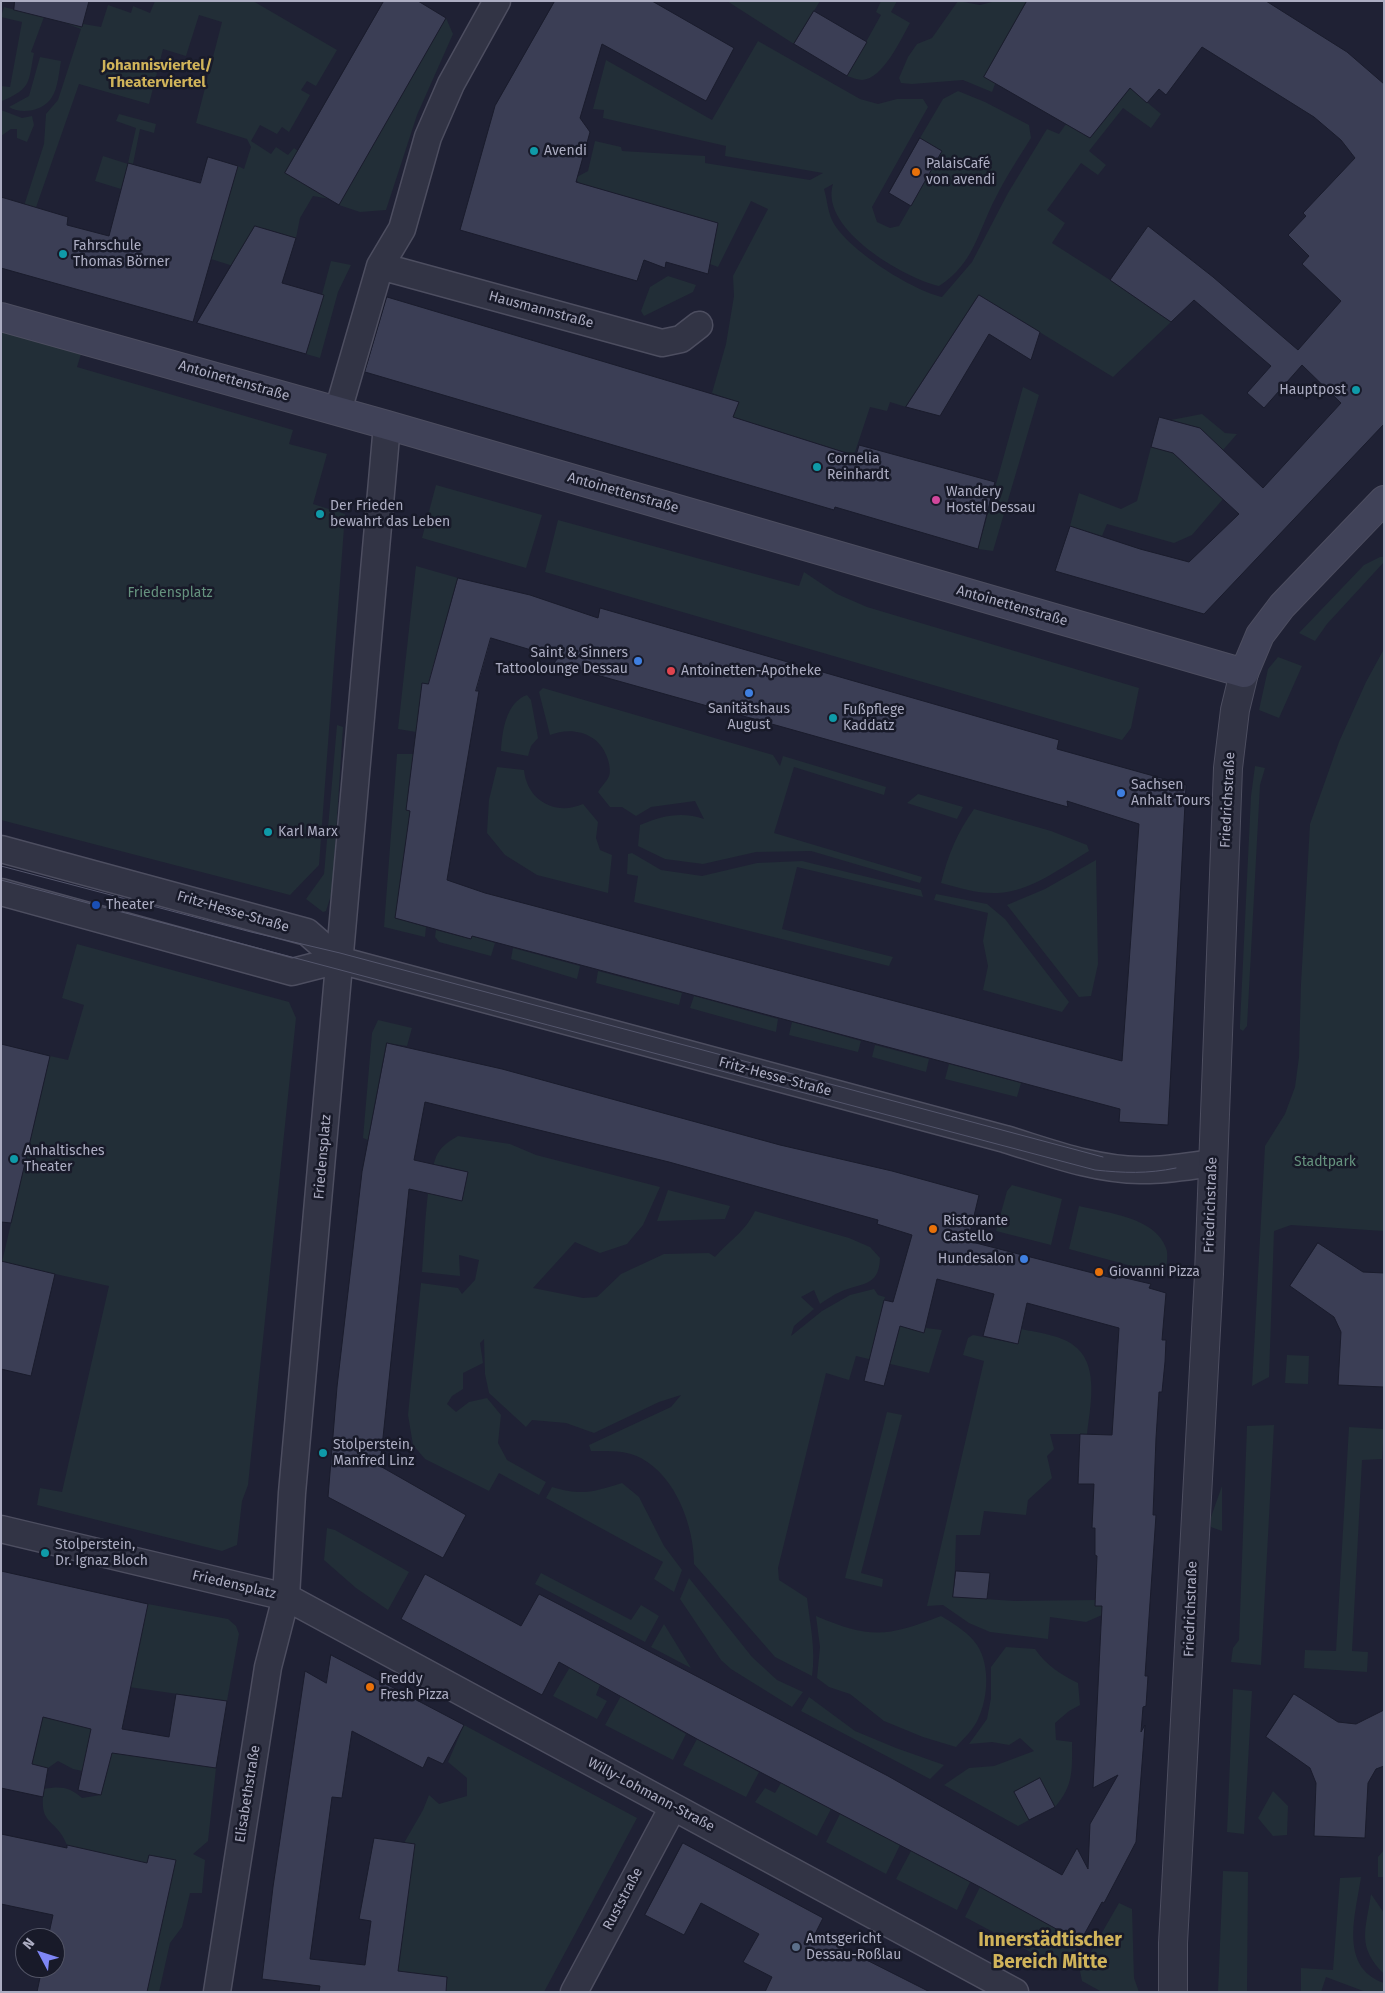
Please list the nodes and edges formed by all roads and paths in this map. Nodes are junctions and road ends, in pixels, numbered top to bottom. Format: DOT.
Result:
graph roads {
  1 [pos="497,1"];
  2 [pos="380,266"];
  3 [pos="1,317"];
  4 [pos="699,325"];
  5 [pos="338,411"];
  6 [pos="387,425"];
  7 [pos="1384,500"];
  8 [pos="1244,673"];
  9 [pos="1,849"];
  10 [pos="1,892"];
  11 [pos="339,960"];
  12 [pos="1213,1163"];
  13 [pos="1,1529"];
  14 [pos="286,1597"];
  15 [pos="673,1807"];
  16 [pos="217,1992"];
  17 [pos="574,1992"];
  18 [pos="1015,1992"];
  19 [pos="1173,1992"];
  1 -- 2 [label="street"];
  2 -- 4 [label="street, Hausmannstraße"];
  2 -- 5 [label="street"];
  3 -- 5 [label="main road, Antoinettenstraße"];
  5 -- 6 [label="main road, Antoinettenstraße"];
  6 -- 8 [label="main road, Antoinettenstraße"];
  6 -- 11 [label="street, Friedensplatz"];
  7 -- 8 [label="main road, Friedrichstraße"];
  8 -- 12 [label="street, Friedrichstraße"];
  9 -- 11 [label="street, Fritz-Hesse-Straße"];
  10 -- 11 [label="street, Fritz-Hesse-Straße"];
  11 -- 12 [label="street, Fritz-Hesse-Straße"];
  11 -- 14 [label="street, Friedensplatz"];
  12 -- 19 [label="street, Friedrichstraße"];
  13 -- 14 [label="street, Friedensplatz"];
  14 -- 15 [label="street, Willy-Lohmann-Straße"];
  14 -- 16 [label="street, Elisabethstraße"];
  15 -- 17 [label="street, Ruststraße"];
  15 -- 18 [label="street, Willy-Lohmann-Straße"];
}
